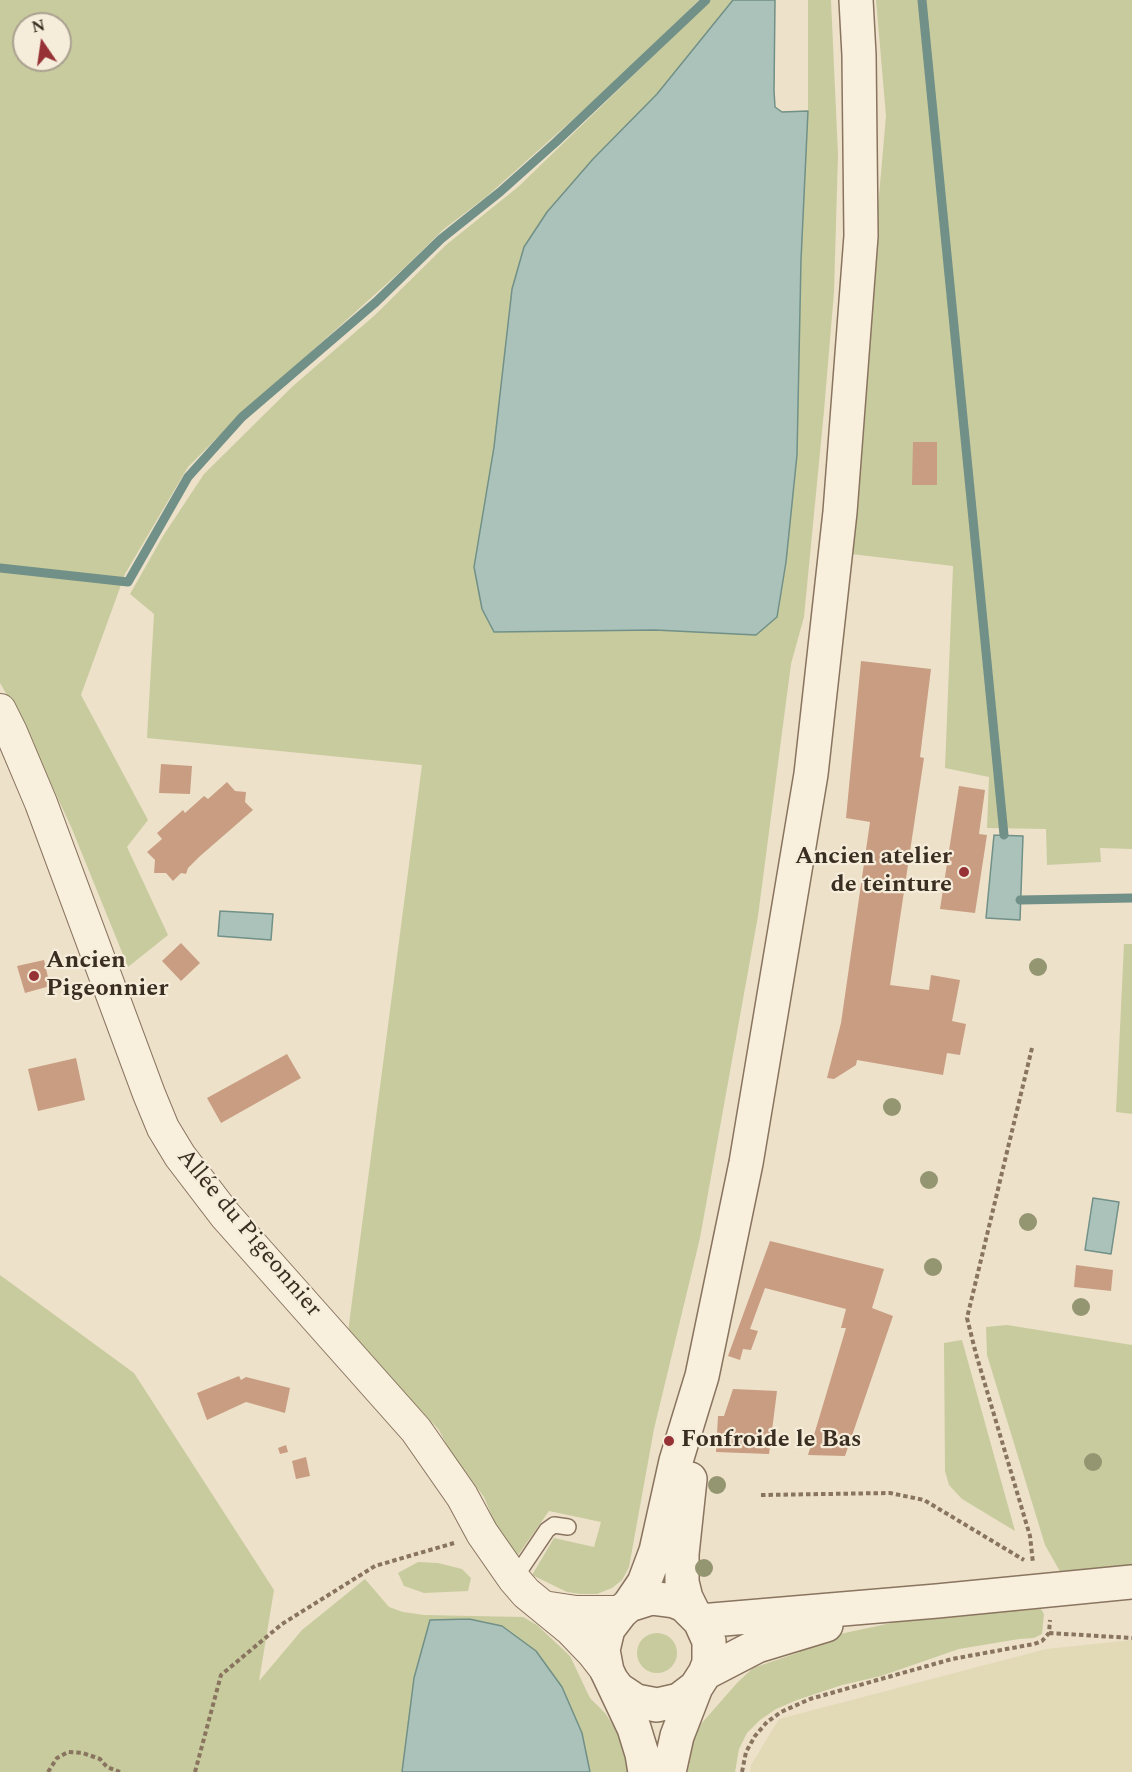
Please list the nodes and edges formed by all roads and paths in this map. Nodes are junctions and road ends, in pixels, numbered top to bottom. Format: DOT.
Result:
graph roads {
  1 [pos="856,0"];
  2 [pos="0,710"];
  3 [pos="1032,1048"];
  4 [pos="702,1376"];
  5 [pos="760,1495"];
  6 [pos="568,1527"];
  7 [pos="482,1533"];
  8 [pos="514,1579"];
  9 [pos="1132,1582"];
  10 [pos="1038,1590"];
  11 [pos="937,1601"];
  12 [pos="543,1607"];
  13 [pos="625,1608"];
  14 [pos="697,1617"];
  15 [pos="1049,1634"];
  16 [pos="1132,1638"];
  17 [pos="609,1675"];
  18 [pos="701,1680"];
  19 [pos="48,1772"];
  20 [pos="120,1772"];
  21 [pos="195,1772"];
  22 [pos="645,1772"];
  23 [pos="669,1772"];
  24 [pos="742,1772"];
  1 -- 4 [label="street"];
  2 -- 7 [label="street, Allée du Pigeonnier"];
  3 -- 5 [label="path"];
  4 -- 13 [label="street"];
  4 -- 14 [label="street"];
  6 -- 8 [label="lane"];
  7 -- 8 [label="street, Allée du Pigeonnier"];
  7 -- 21 [label="path"];
  8 -- 12 [label="street, Allée du Pigeonnier"];
  9 -- 10 [label="street"];
  10 -- 11 [label="street"];
  10 -- 15 [label="path"];
  11 -- 14 [label="street"];
  11 -- 18 [label="street"];
  12 -- 13 [label="street"];
  12 -- 17 [label="street, Allée du Pigeonnier"];
  13 -- 14 [label="street"];
  13 -- 17 [label="street"];
  14 -- 18 [label="street"];
  15 -- 16 [label="path"];
  15 -- 24 [label="path"];
  17 -- 18 [label="street"];
  17 -- 22 [label="street"];
  18 -- 23 [label="street"];
  19 -- 20 [label="path"];
}
